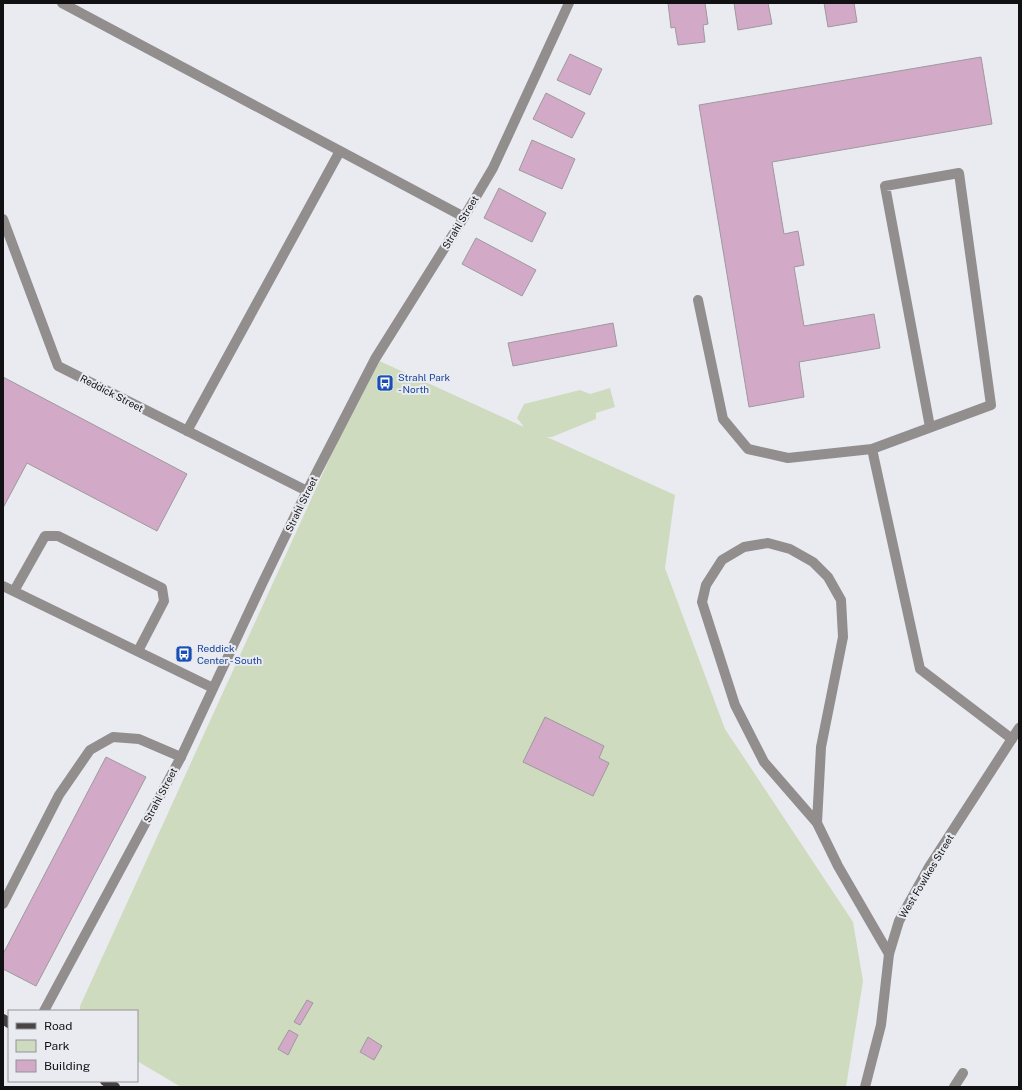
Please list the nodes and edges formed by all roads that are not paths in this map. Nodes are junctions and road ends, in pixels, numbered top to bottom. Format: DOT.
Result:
graph roads {
  1 [pos="62,3"];
  2 [pos="570,3"];
  3 [pos="340,151"];
  4 [pos="464,217"];
  5 [pos="3,219"];
  6 [pos="698,300"];
  7 [pos="930,427"];
  8 [pos="187,431"];
  9 [pos="872,449"];
  10 [pos="307,491"];
  11 [pos="3,586"];
  12 [pos="14,592"];
  13 [pos="138,652"];
  14 [pos="213,688"];
  15 [pos="1019,728"];
  16 [pos="1012,739"];
  17 [pos="181,757"];
  18 [pos="817,823"];
  19 [pos="3,904"];
  20 [pos="889,954"];
  21 [pos="45,1010"];
  22 [pos="963,1073"];
  23 [pos="866,1087"];
  24 [pos="954,1087"];
  1 -- 3 [label="street"];
  2 -- 4 [label="street, Strahl Street"];
  3 -- 4 [label="street"];
  3 -- 8 [label="street"];
  4 -- 10 [label="street, Strahl Street"];
  5 -- 8 [label="street, Reddick Street"];
  6 -- 9 [label="street"];
  7 -- 7 [label="street"];
  7 -- 9 [label="street"];
  8 -- 10 [label="street, Reddick Street"];
  9 -- 16 [label="street"];
  10 -- 14 [label="street, Strahl Street"];
  11 -- 12 [label="street"];
  12 -- 13 [label="street"];
  12 -- 13 [label="street"];
  13 -- 14 [label="street"];
  14 -- 17 [label="street, Strahl Street"];
  15 -- 16 [label="street, West Fowlkes Street"];
  16 -- 20 [label="street, West Fowlkes Street"];
  17 -- 19 [label="street"];
  17 -- 21 [label="street, Strahl Street"];
  18 -- 18 [label="street"];
  18 -- 20 [label="street"];
  20 -- 23 [label="street, West Fowlkes Street"];
  22 -- 24 [label="street"];
}
